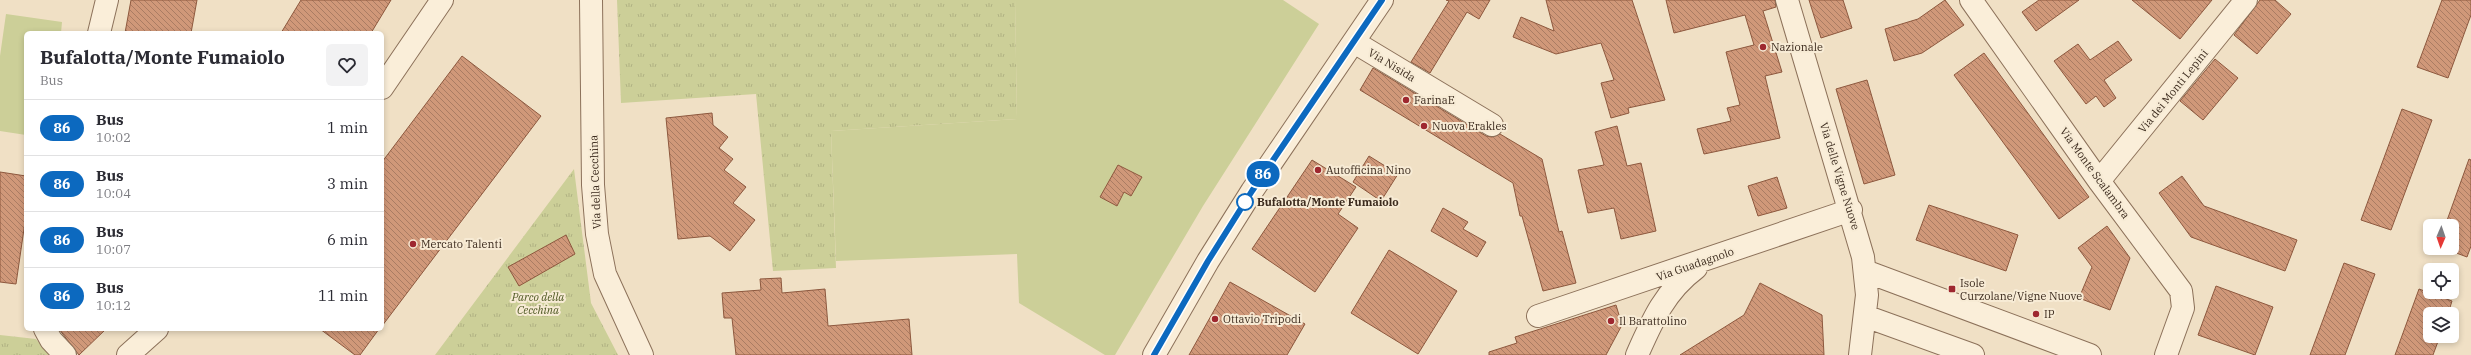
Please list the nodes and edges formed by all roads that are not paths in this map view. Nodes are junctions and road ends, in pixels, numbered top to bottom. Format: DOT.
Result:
graph roads {
  1 [pos="106,0"];
  2 [pos="442,0"];
  3 [pos="591,0"];
  4 [pos="1382,0"];
  5 [pos="1787,0"];
  6 [pos="1971,0"];
  7 [pos="2246,0"];
  8 [pos="99,31"];
  9 [pos="1354,42"];
  10 [pos="384,85"];
  11 [pos="1492,125"];
  12 [pos="2099,181"];
  13 [pos="1851,210"];
  14 [pos="1707,260"];
  15 [pos="1865,271"];
  16 [pos="1538,316"];
  17 [pos="1865,316"];
  18 [pos="46,331"];
  19 [pos="155,331"];
  20 [pos="65,355"];
  21 [pos="128,355"];
  22 [pos="642,355"];
  23 [pos="1154,355"];
  24 [pos="1637,355"];
  25 [pos="1860,355"];
  26 [pos="1973,355"];
  27 [pos="2090,355"];
  28 [pos="2166,355"];
  1 -- 8 [label="street"];
  2 -- 10 [label="street"];
  3 -- 22 [label="street, Via della Cecchina"];
  4 -- 9 [label="street"];
  5 -- 13 [label="street, Via delle Vigne Nuove"];
  6 -- 12 [label="street, Via Monte Scalambra"];
  7 -- 12 [label="street, Via dei Monti Lepini"];
  9 -- 11 [label="street, Via Nisida"];
  9 -- 23 [label="street"];
  12 -- 28 [label="street, Via Monte Scalambra"];
  13 -- 14 [label="street, Via Guadagnolo"];
  13 -- 15 [label="street, Via delle Vigne Nuove"];
  14 -- 16 [label="street, Via Guadagnolo"];
  14 -- 24 [label="street"];
  15 -- 17 [label="street, Via delle Vigne Nuove"];
  15 -- 27 [label="street"];
  17 -- 25 [label="street, Via delle Vigne Nuove"];
  17 -- 26 [label="street"];
  18 -- 20 [label="street"];
  19 -- 21 [label="street"];
}
